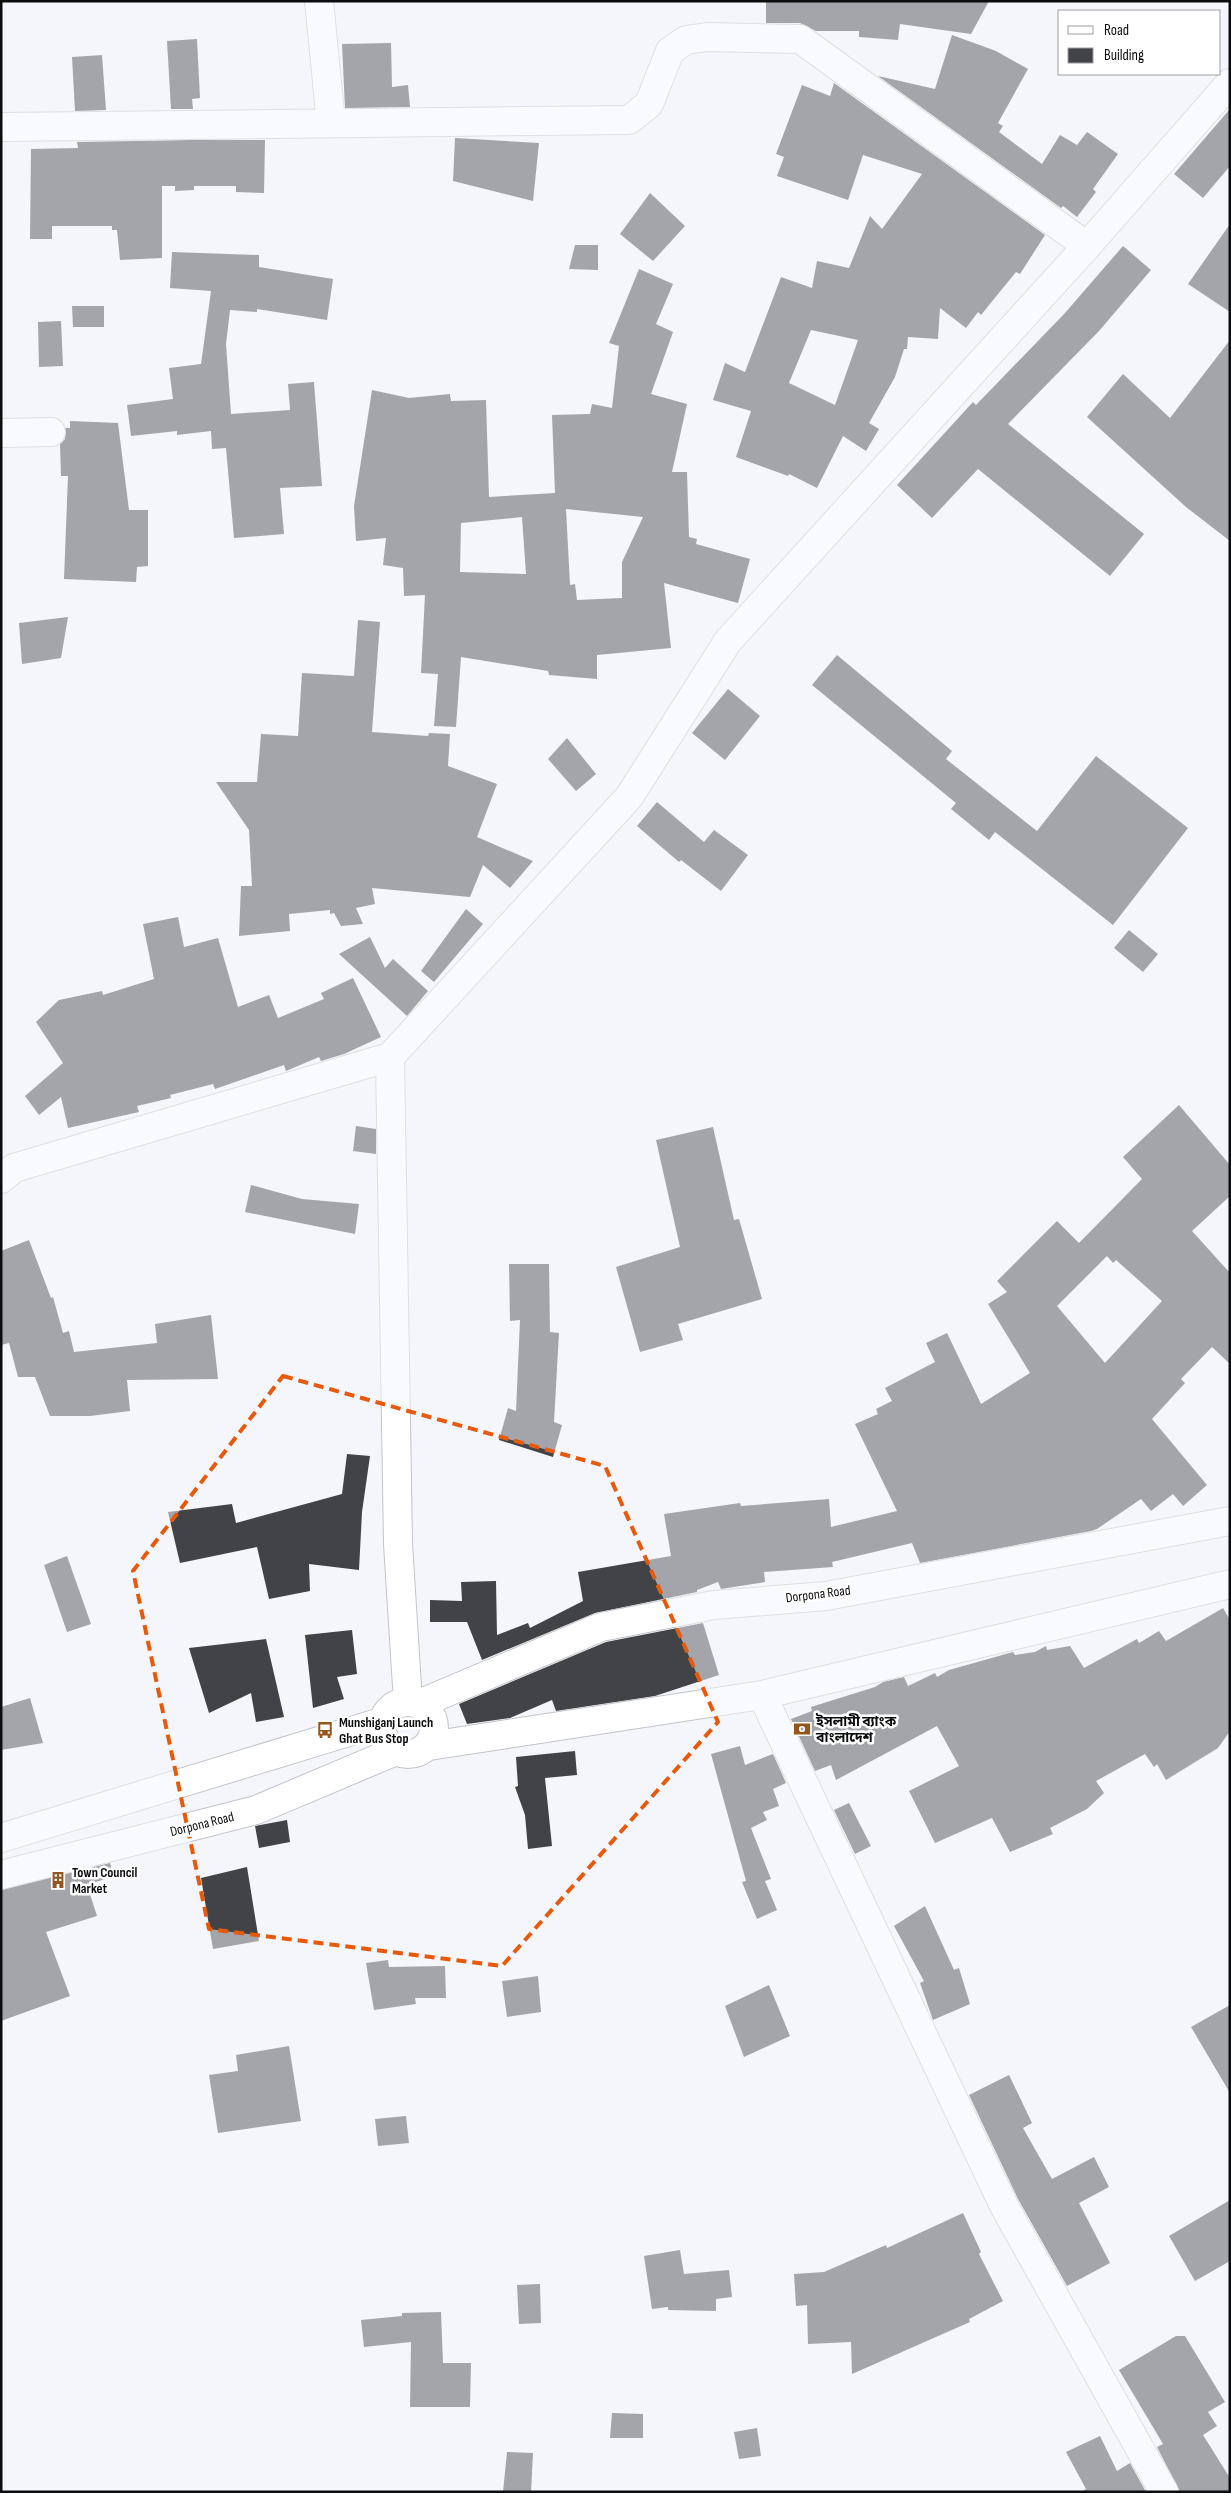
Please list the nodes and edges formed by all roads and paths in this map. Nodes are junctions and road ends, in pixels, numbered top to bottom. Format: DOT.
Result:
graph roads {
  1 [pos="319,1"];
  2 [pos="1230,83"];
  3 [pos="331,123"];
  4 [pos="1,127"];
  5 [pos="1087,246"];
  6 [pos="51,432"];
  7 [pos="1,433"];
  8 [pos="390,1057"];
  9 [pos="1,1179"];
  10 [pos="1230,1521"];
  11 [pos="1230,1584"];
  12 [pos="762,1695"];
  13 [pos="413,1703"];
  14 [pos="381,1722"];
  15 [pos="429,1746"];
  16 [pos="396,1751"];
  17 [pos="1,1838"];
  18 [pos="1,1875"];
  19 [pos="1164,2492"];
  1 -- 3 [label="street"];
  2 -- 5 [label="street"];
  3 -- 4 [label="street"];
  3 -- 5 [label="street"];
  5 -- 8 [label="street"];
  6 -- 7 [label="street"];
  8 -- 9 [label="street"];
  8 -- 13 [label="street"];
  10 -- 13 [label="street, Dorpona Road"];
  11 -- 12 [label="street"];
  12 -- 15 [label="street"];
  12 -- 19 [label="street"];
  13 -- 14 [label="street"];
  13 -- 15 [label="street"];
  14 -- 16 [label="street"];
  14 -- 17 [label="street"];
  15 -- 16 [label="street"];
  16 -- 18 [label="street, Dorpona Road"];
}
